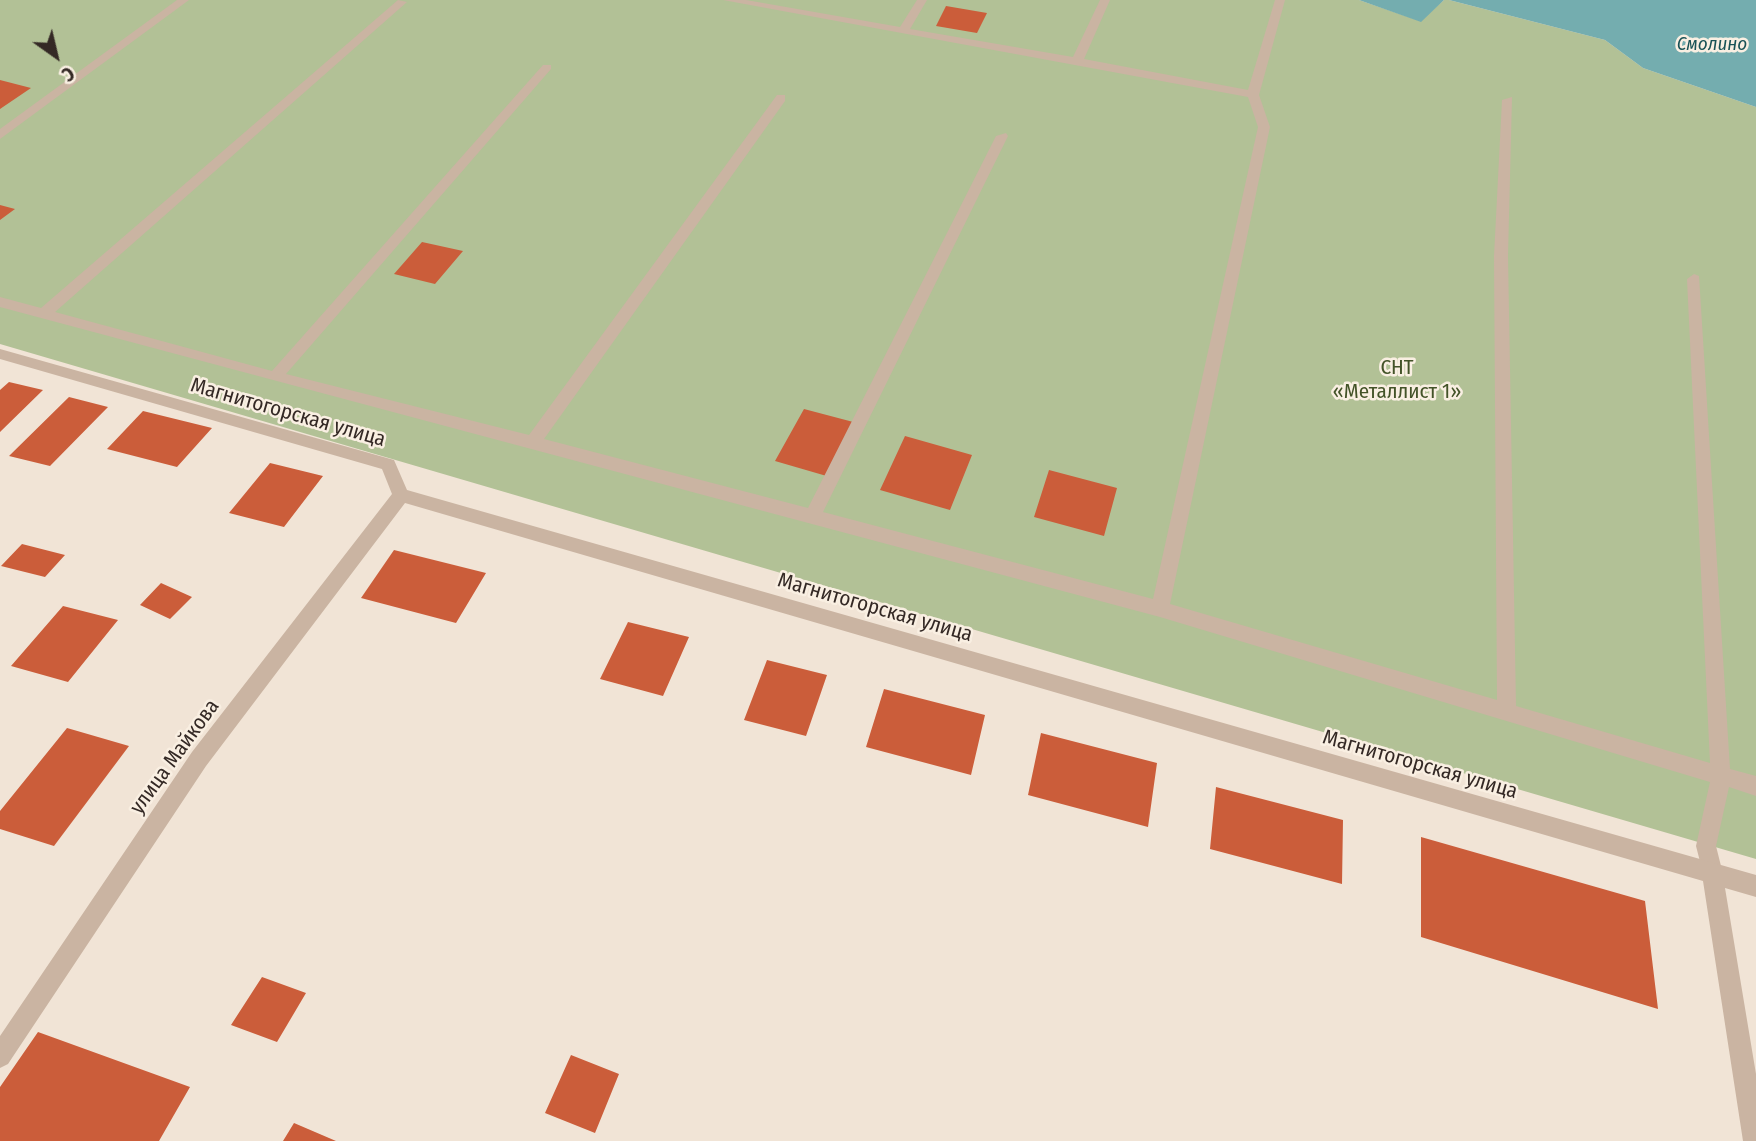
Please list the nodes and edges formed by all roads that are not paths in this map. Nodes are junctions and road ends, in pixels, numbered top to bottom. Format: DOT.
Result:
graph roads {
  1 [pos="184,0"];
  2 [pos="732,0"];
  3 [pos="922,0"];
  4 [pos="1105,0"];
  5 [pos="1280,0"];
  6 [pos="402,2"];
  7 [pos="904,31"];
  8 [pos="1077,61"];
  9 [pos="547,67"];
  10 [pos="1252,96"];
  11 [pos="781,98"];
  12 [pos="1508,100"];
  13 [pos="0,135"];
  14 [pos="1002,136"];
  15 [pos="1694,279"];
  16 [pos="0,302"];
  17 [pos="45,313"];
  18 [pos="0,354"];
  19 [pos="275,377"];
  20 [pos="533,442"];
  21 [pos="401,495"];
  22 [pos="812,517"];
  23 [pos="1160,610"];
  24 [pos="1507,713"];
  25 [pos="1721,777"];
  26 [pos="1756,786"];
  27 [pos="1712,874"];
  28 [pos="1756,886"];
  29 [pos="0,1056"];
  30 [pos="1755,1141"];
  1 -- 13 [label="street"];
  2 -- 7 [label="street"];
  3 -- 7 [label="street"];
  4 -- 8 [label="street"];
  5 -- 10 [label="street"];
  6 -- 17 [label="street"];
  7 -- 8 [label="street"];
  8 -- 10 [label="street"];
  9 -- 19 [label="street"];
  10 -- 23 [label="street"];
  11 -- 20 [label="street"];
  12 -- 24 [label="street"];
  14 -- 22 [label="street"];
  15 -- 25 [label="street"];
  16 -- 17 [label="street"];
  17 -- 19 [label="street"];
  18 -- 21 [label="street, Магнитогорская улица"];
  19 -- 20 [label="street"];
  20 -- 22 [label="street"];
  21 -- 27 [label="street, Магнитогорская улица"];
  21 -- 29 [label="street, улица Майкова"];
  22 -- 23 [label="street"];
  23 -- 24 [label="street"];
  24 -- 25 [label="street"];
  25 -- 26 [label="street"];
  25 -- 27 [label="street"];
  27 -- 28 [label="street, Магнитогорская улица"];
  27 -- 30 [label="street"];
}
